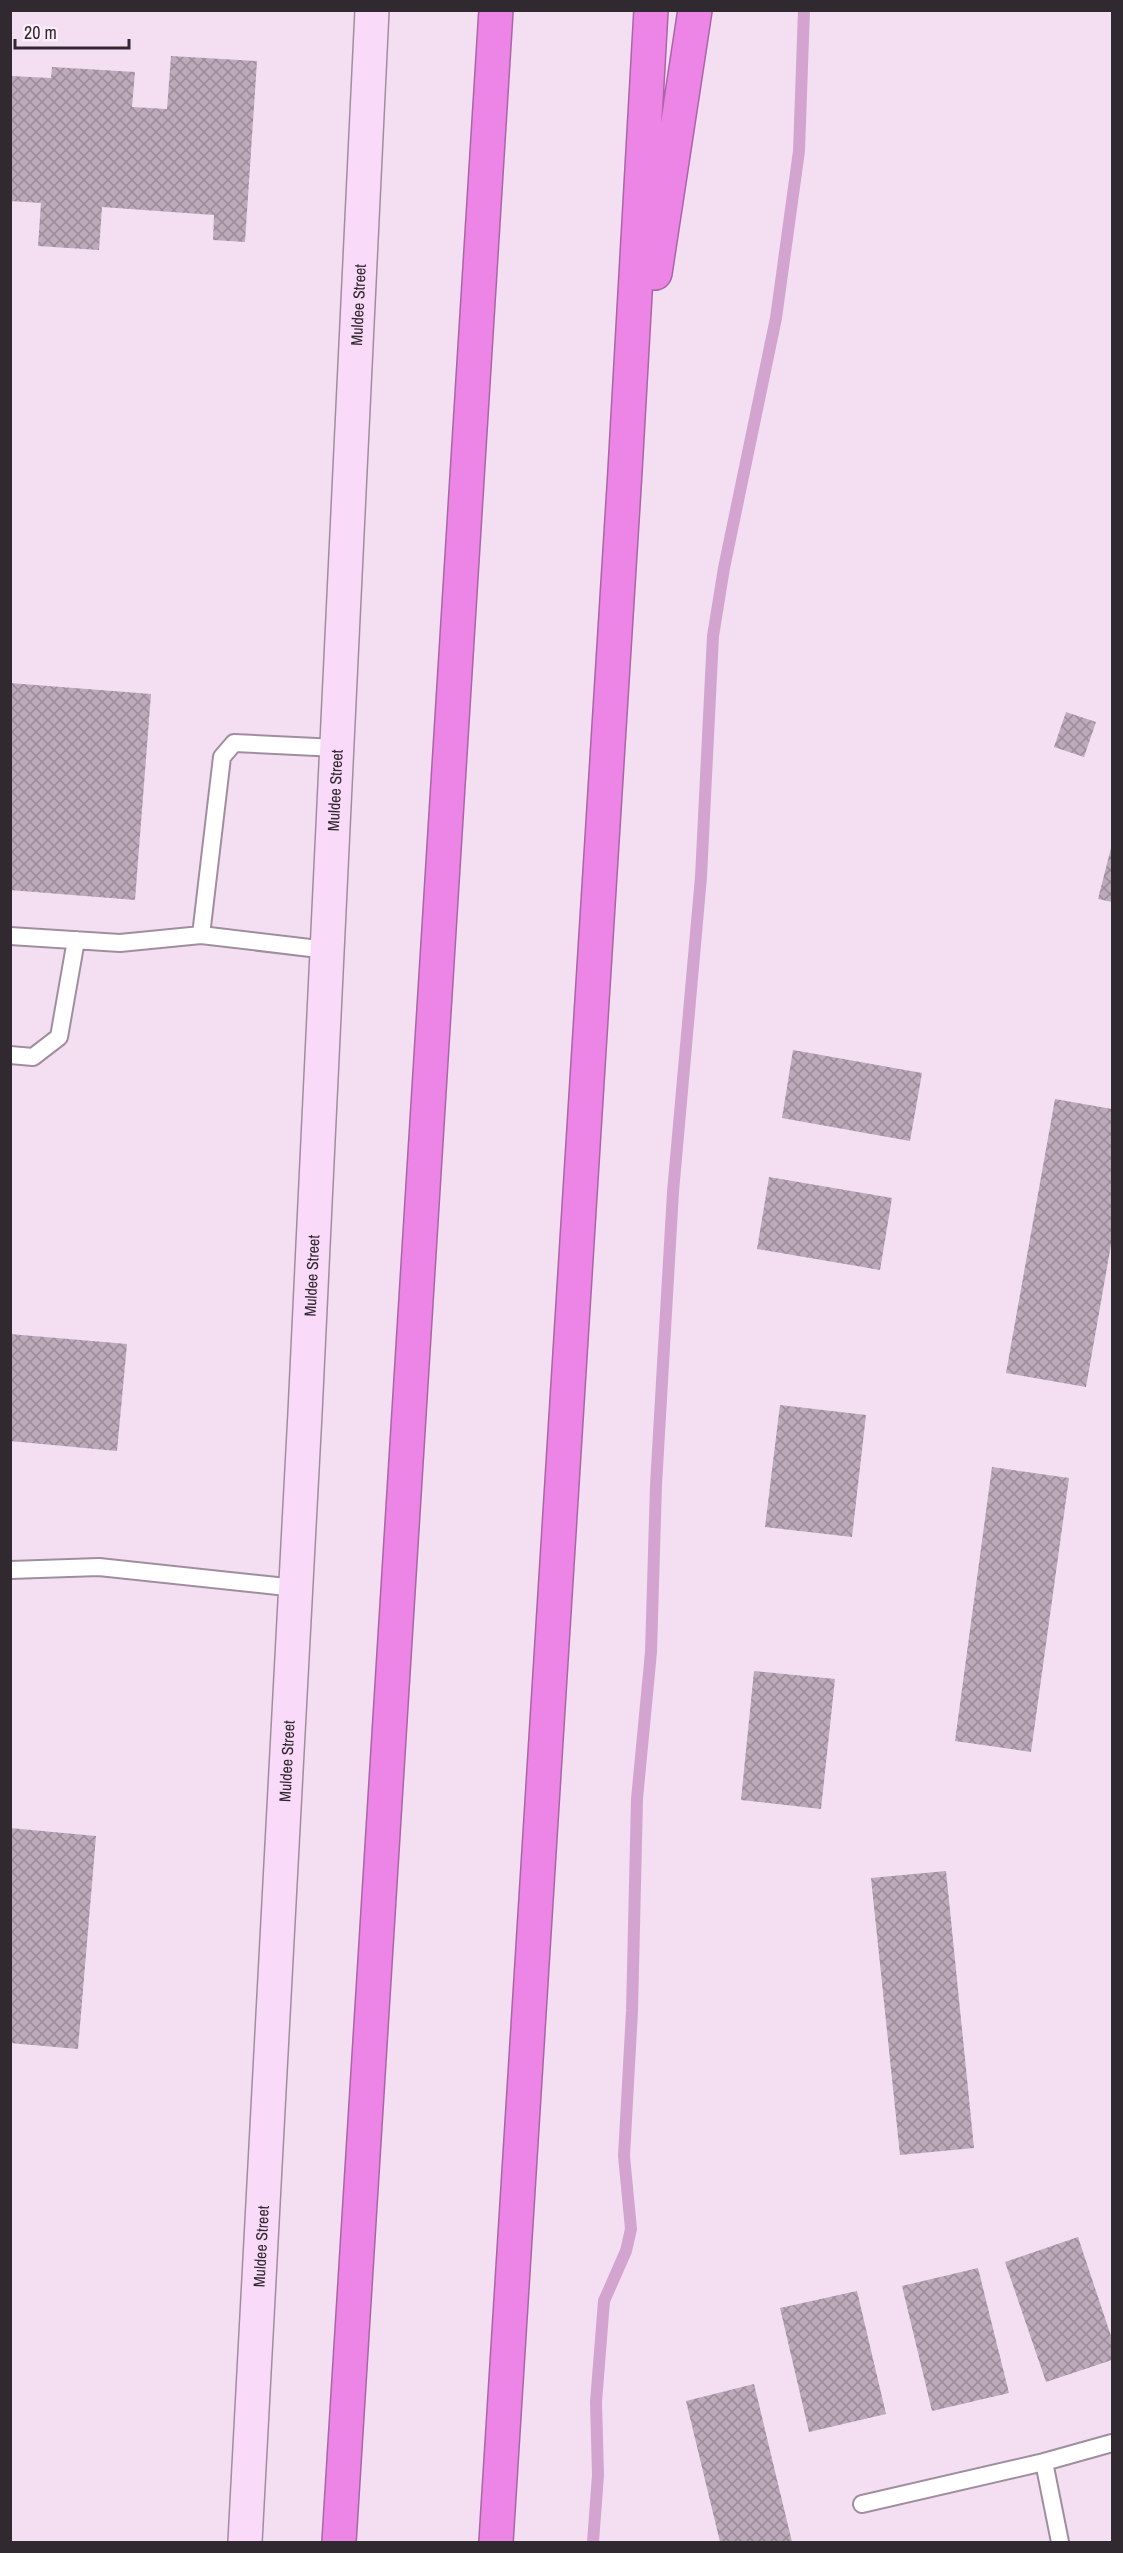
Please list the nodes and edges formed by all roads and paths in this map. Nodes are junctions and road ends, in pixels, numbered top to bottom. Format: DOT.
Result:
graph roads {
  1 [pos="372,10"];
  2 [pos="496,10"];
  3 [pos="651,10"];
  4 [pos="695,10"];
  5 [pos="625,471"];
  6 [pos="337,748"];
  7 [pos="201,935"];
  8 [pos="10,936"];
  9 [pos="76,940"];
  10 [pos="327,950"];
  11 [pos="10,1056"];
  12 [pos="10,1570"];
  13 [pos="296,1588"];
  14 [pos="1113,2443"];
  15 [pos="1044,2462"];
  16 [pos="862,2504"];
  17 [pos="245,2542"];
  18 [pos="339,2542"];
  19 [pos="496,2542"];
  20 [pos="1060,2542"];
  1 -- 6 [label="street, Muldee Street"];
  2 -- 18 [label="highway"];
  3 -- 5 [label="highway"];
  4 -- 5 [label="highway"];
  5 -- 19 [label="highway"];
  6 -- 7 [label="lane"];
  6 -- 10 [label="street, Muldee Street"];
  7 -- 9 [label="lane"];
  7 -- 10 [label="lane"];
  8 -- 9 [label="lane"];
  9 -- 11 [label="lane"];
  10 -- 13 [label="street, Muldee Street"];
  12 -- 13 [label="lane"];
  13 -- 17 [label="street, Muldee Street"];
  14 -- 15 [label="lane"];
  15 -- 16 [label="lane"];
  15 -- 20 [label="lane"];
}
